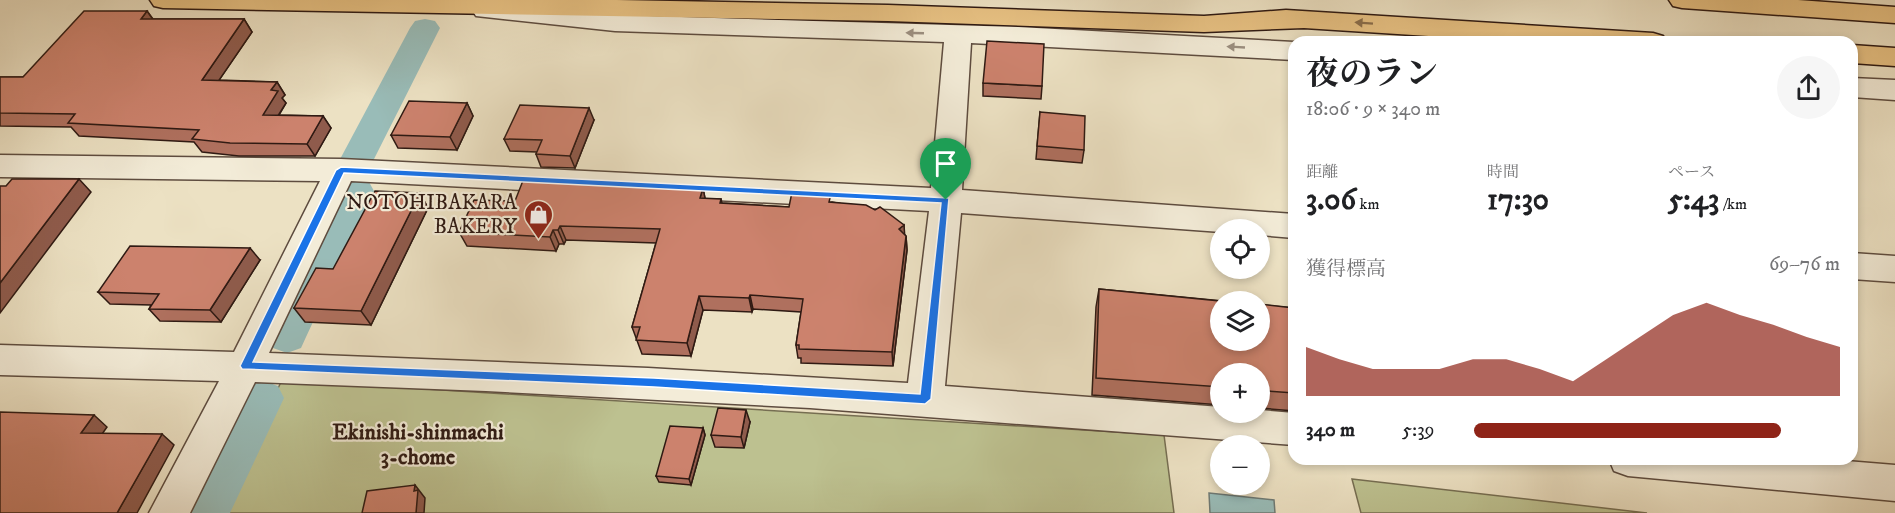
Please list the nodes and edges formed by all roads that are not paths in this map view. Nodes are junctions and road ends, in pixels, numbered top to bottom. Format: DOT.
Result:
graph roads {
  1 [pos="164,0"];
  2 [pos="990,0"];
  3 [pos="1682,0"];
  4 [pos="443,6"];
  5 [pos="1895,15"];
  6 [pos="1308,19"];
  7 [pos="1204,24"];
  8 [pos="958,34"];
  9 [pos="1563,36"];
  10 [pos="1152,42"];
  11 [pos="1288,51"];
  12 [pos="1858,54"];
  13 [pos="1895,57"];
  14 [pos="1858,87"];
  15 [pos="1895,90"];
  16 [pos="0,166"];
  17 [pos="341,170"];
  18 [pos="946,200"];
  19 [pos="1288,226"];
  20 [pos="1858,266"];
  21 [pos="1895,269"];
  22 [pos="0,360"];
  23 [pos="246,366"];
  24 [pos="925,399"];
  25 [pos="1288,428"];
  26 [pos="1695,465"];
  27 [pos="1895,483"];
  28 [pos="169,513"];
  1 -- 4 [label="highway"];
  2 -- 6 [label="highway"];
  3 -- 5 [label="highway"];
  4 -- 7 [label="highway"];
  8 -- 4 [label="street, one-way"];
  6 -- 7 [label="highway"];
  9 -- 6 [label="highway, one-way"];
  7 -- 10 [label="street"];
  8 -- 10 [label="street"];
  8 -- 18 [label="street"];
  11 -- 10 [label="street, one-way"];
  12 -- 13 [label="highway"];
  14 -- 15 [label="street"];
  16 -- 17 [label="street"];
  17 -- 18 [label="street"];
  17 -- 23 [label="street"];
  18 -- 19 [label="street"];
  18 -- 24 [label="street"];
  20 -- 21 [label="street"];
  22 -- 23 [label="street"];
  23 -- 24 [label="street"];
  23 -- 28 [label="street"];
  24 -- 25 [label="street"];
  26 -- 27 [label="street"];
}
